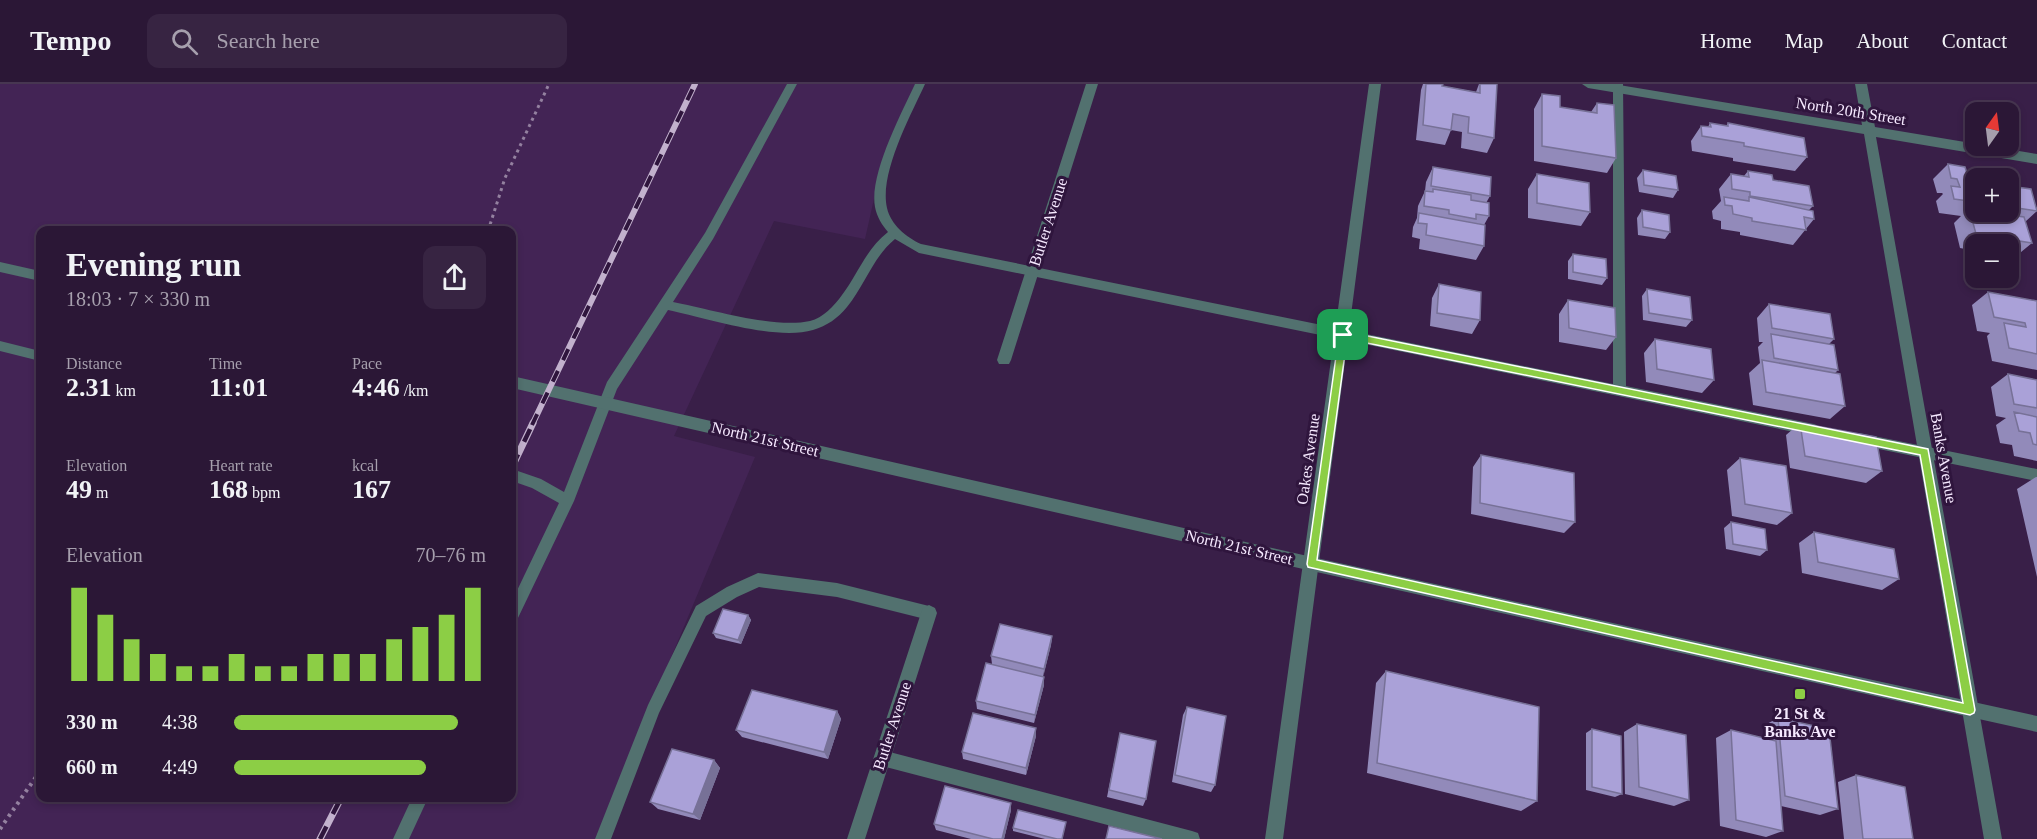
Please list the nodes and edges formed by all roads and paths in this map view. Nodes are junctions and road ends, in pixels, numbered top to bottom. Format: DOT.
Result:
graph roads {
  1 [pos="549,84"];
  2 [pos="792,84"];
  3 [pos="920,84"];
  4 [pos="1092,84"];
  5 [pos="1375,84"];
  6 [pos="1588,84"];
  7 [pos="1861,84"];
  8 [pos="1618,86"];
  9 [pos="1869,130"];
  10 [pos="2037,159"];
  11 [pos="490,226"];
  12 [pos="895,233"];
  13 [pos="0,267"];
  14 [pos="1032,272"];
  15 [pos="36,275"];
  16 [pos="666,305"];
  17 [pos="1343,335"];
  18 [pos="0,346"];
  19 [pos="36,356"];
  20 [pos="1004,360"];
  21 [pos="516,383"];
  22 [pos="1620,390"];
  23 [pos="1925,452"];
  24 [pos="2037,475"];
  25 [pos="516,476"];
  26 [pos="567,501"];
  27 [pos="1312,564"];
  28 [pos="516,607"];
  29 [pos="929,613"];
  30 [pos="1970,710"];
  31 [pos="2037,724"];
  32 [pos="882,758"];
  33 [pos="36,777"];
  34 [pos="418,802"];
  35 [pos="0,829"];
  36 [pos="400,839"];
  37 [pos="603,839"];
  38 [pos="856,839"];
  39 [pos="1192,839"];
  40 [pos="1274,839"];
  41 [pos="1993,839"];
  1 -- 11 [label="path"];
  2 -- 16 [label="lane"];
  3 -- 12 [label="lane"];
  4 -- 14 [label="street, Butler Avenue"];
  5 -- 17 [label="street, Oakes Avenue"];
  6 -- 8 [label="street, North 20th Street"];
  7 -- 9 [label="street, Banks Avenue"];
  8 -- 9 [label="street, North 20th Street"];
  8 -- 22 [label="lane"];
  9 -- 10 [label="street, North 20th Street"];
  9 -- 23 [label="street, Banks Avenue"];
  12 -- 14 [label="lane"];
  12 -- 16 [label="lane"];
  13 -- 15 [label="street"];
  14 -- 17 [label="lane"];
  14 -- 20 [label="street, Butler Avenue"];
  16 -- 26 [label="lane"];
  17 -- 22 [label="lane"];
  17 -- 27 [label="street, Oakes Avenue"];
  18 -- 19 [label="lane"];
  21 -- 27 [label="street, North 21st Street"];
  22 -- 23 [label="lane"];
  23 -- 24 [label="lane"];
  23 -- 30 [label="street, Banks Avenue"];
  25 -- 26 [label="lane"];
  26 -- 28 [label="lane"];
  27 -- 30 [label="street, North 21st Street"];
  27 -- 40 [label="street, Oakes Avenue"];
  29 -- 32 [label="street, Butler Avenue"];
  29 -- 37 [label="lane"];
  30 -- 31 [label="street, North 21st Street"];
  30 -- 41 [label="street, Banks Avenue"];
  32 -- 38 [label="street, Butler Avenue"];
  32 -- 39 [label="lane"];
  33 -- 35 [label="path"];
  34 -- 36 [label="lane"];
}
